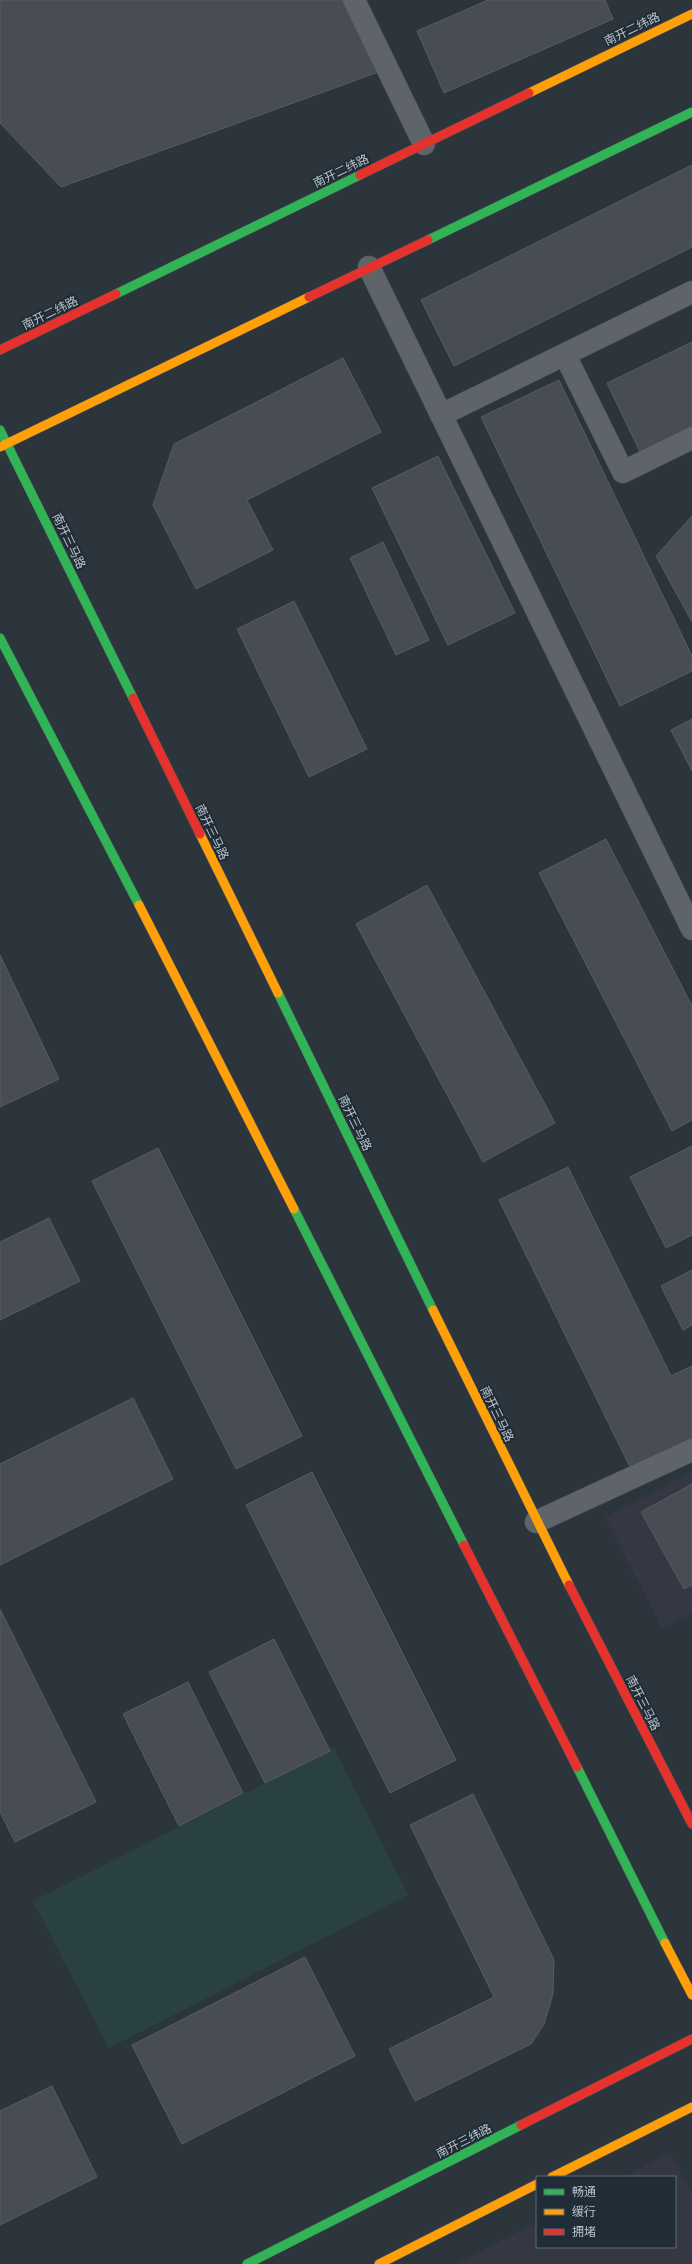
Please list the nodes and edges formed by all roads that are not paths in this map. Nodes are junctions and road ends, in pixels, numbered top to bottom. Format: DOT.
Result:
graph roads {
  1 [pos="354,0"];
  2 [pos="692,14"];
  3 [pos="692,112"];
  4 [pos="424,144"];
  5 [pos="369,267"];
  6 [pos="692,292"];
  7 [pos="0,350"];
  8 [pos="565,355"];
  9 [pos="441,415"];
  10 [pos="0,430"];
  11 [pos="692,438"];
  12 [pos="3,445"];
  13 [pos="0,638"];
  14 [pos="692,929"];
  15 [pos="692,1450"];
  16 [pos="536,1522"];
  17 [pos="692,1824"];
  18 [pos="692,1995"];
  19 [pos="692,2039"];
  20 [pos="692,2107"];
  21 [pos="554,2176"];
  22 [pos="536,2185"];
  23 [pos="247,2264"];
  24 [pos="378,2264"];
  1 -- 4 [label="street"];
  2 -- 4 [label="main road, 南开二纬路"];
  3 -- 5 [label="main road"];
  4 -- 7 [label="main road, 南开二纬路"];
  5 -- 9 [label="street"];
  5 -- 12 [label="main road"];
  6 -- 8 [label="street"];
  8 -- 9 [label="street"];
  8 -- 11 [label="street"];
  9 -- 14 [label="street"];
  10 -- 12 [label="main road, 南开三马路"];
  12 -- 16 [label="main road, 南开三马路"];
  13 -- 18 [label="main road"];
  15 -- 16 [label="street"];
  16 -- 17 [label="main road, 南开三马路"];
  19 -- 23 [label="main road, 南开三纬路"];
  20 -- 21 [label="main road"];
  22 -- 24 [label="main road"];
}
